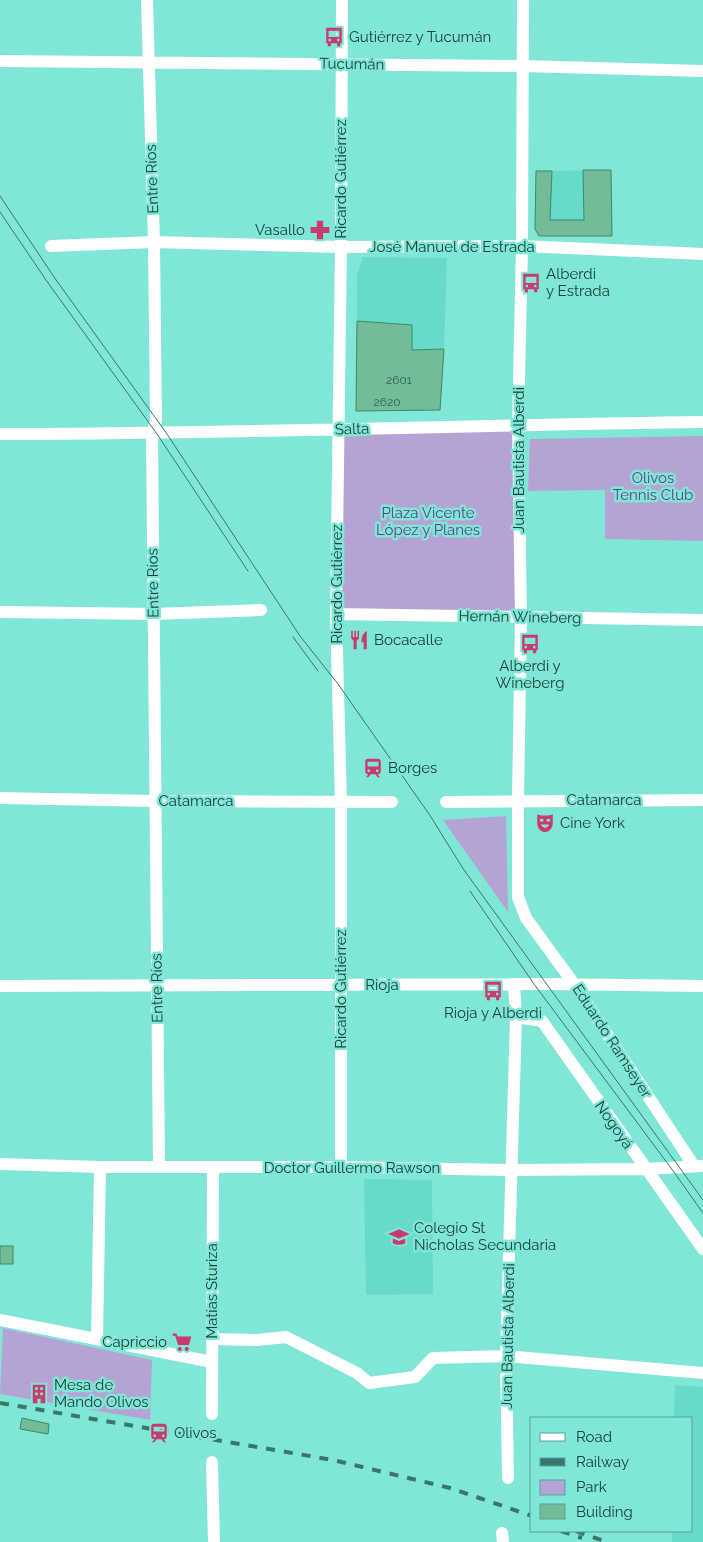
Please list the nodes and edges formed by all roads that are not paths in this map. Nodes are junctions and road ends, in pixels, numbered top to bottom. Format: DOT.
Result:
graph roads {
  1 [pos="148,0"];
  2 [pos="342,0"];
  3 [pos="523,0"];
  4 [pos="0,61"];
  5 [pos="148,62"];
  6 [pos="341,64"];
  7 [pos="522,66"];
  8 [pos="703,71"];
  9 [pos="154,242"];
  10 [pos="51,246"];
  11 [pos="341,246"];
  12 [pos="522,246"];
  13 [pos="703,254"];
  14 [pos="703,422"];
  15 [pos="518,425"];
  16 [pos="339,430"];
  17 [pos="0,434"];
  18 [pos="152,434"];
  19 [pos="261,610"];
  20 [pos="0,612"];
  21 [pos="154,614"];
  22 [pos="336,614"];
  23 [pos="521,617"];
  24 [pos="703,620"];
  25 [pos="0,798"];
  26 [pos="518,800"];
  27 [pos="703,800"];
  28 [pos="156,802"];
  29 [pos="341,802"];
  30 [pos="392,802"];
  31 [pos="446,802"];
  32 [pos="526,918"];
  33 [pos="514,984"];
  34 [pos="574,984"];
  35 [pos="341,985"];
  36 [pos="0,986"];
  37 [pos="157,986"];
  38 [pos="703,986"];
  39 [pos="516,1017"];
  40 [pos="0,1164"];
  41 [pos="698,1166"];
  42 [pos="100,1167"];
  43 [pos="159,1167"];
  44 [pos="212,1167"];
  45 [pos="341,1167"];
  46 [pos="644,1169"];
  47 [pos="512,1170"];
  48 [pos="703,1250"];
  49 [pos="0,1320"];
  50 [pos="97,1339"];
  51 [pos="212,1339"];
  52 [pos="506,1356"];
  53 [pos="212,1362"];
  54 [pos="703,1373"];
  55 [pos="212,1414"];
  56 [pos="212,1462"];
  57 [pos="508,1478"];
  58 [pos="214,1542"];
  1 -- 5 [label="street, Entre Ríos"];
  2 -- 6 [label="street, Ricardo Gutiérrez"];
  3 -- 7 [label="street, Juan Bautista Alberdi"];
  4 -- 5 [label="street, Tucumán"];
  5 -- 6 [label="street, Tucumán"];
  5 -- 9 [label="street, Entre Ríos"];
  6 -- 7 [label="street, Tucumán"];
  6 -- 11 [label="street, Ricardo Gutiérrez"];
  7 -- 8 [label="street, Tucumán"];
  7 -- 12 [label="street, Juan Bautista Alberdi"];
  9 -- 10 [label="street, José Manuel de Estrada"];
  9 -- 11 [label="street, José Manuel de Estrada"];
  9 -- 18 [label="street, Entre Ríos"];
  11 -- 12 [label="street, José Manuel de Estrada"];
  11 -- 16 [label="street, Ricardo Gutiérrez"];
  12 -- 13 [label="street, José Manuel de Estrada"];
  12 -- 15 [label="street, Juan Bautista Alberdi"];
  14 -- 15 [label="street, Salta"];
  15 -- 16 [label="street, Salta"];
  15 -- 23 [label="street, Juan Bautista Alberdi"];
  16 -- 18 [label="street, Salta"];
  16 -- 22 [label="street, Ricardo Gutiérrez"];
  17 -- 18 [label="street, Salta"];
  18 -- 21 [label="street, Entre Ríos"];
  19 -- 21 [label="street"];
  20 -- 21 [label="street"];
  21 -- 28 [label="street, Entre Ríos"];
  22 -- 23 [label="street, Hernán Wineberg"];
  22 -- 29 [label="street, Ricardo Gutiérrez"];
  23 -- 24 [label="street, Hernán Wineberg"];
  23 -- 26 [label="street, Juan Bautista Alberdi"];
  25 -- 28 [label="street, Catamarca"];
  26 -- 27 [label="street, Catamarca"];
  26 -- 31 [label="street, Catamarca"];
  26 -- 32 [label="street, Juan Bautista Alberdi"];
  28 -- 29 [label="street, Catamarca"];
  28 -- 37 [label="street, Entre Ríos"];
  29 -- 30 [label="street, Catamarca"];
  29 -- 35 [label="street, Ricardo Gutiérrez"];
  32 -- 34 [label="street, Eduardo Ramseyer"];
  33 -- 34 [label="street, Rioja"];
  33 -- 35 [label="street, Rioja"];
  33 -- 39 [label="street, Juan Bautista Alberdi"];
  34 -- 38 [label="street, Rioja"];
  34 -- 41 [label="street, Eduardo Ramseyer"];
  35 -- 37 [label="street, Rioja"];
  35 -- 45 [label="street, Ricardo Gutiérrez"];
  36 -- 37 [label="street, Rioja"];
  37 -- 43 [label="street, Entre Ríos"];
  39 -- 46 [label="street, Nogoyá"];
  39 -- 47 [label="street, Juan Bautista Alberdi"];
  40 -- 42 [label="street, Doctor Guillermo Rawson"];
  41 -- 46 [label="street, Doctor Guillermo Rawson"];
  42 -- 43 [label="street, Doctor Guillermo Rawson"];
  42 -- 50 [label="street"];
  43 -- 44 [label="street, Doctor Guillermo Rawson"];
  44 -- 45 [label="street, Doctor Guillermo Rawson"];
  44 -- 51 [label="street, Matías Sturiza"];
  45 -- 47 [label="street, Doctor Guillermo Rawson"];
  46 -- 47 [label="street, Doctor Guillermo Rawson"];
  46 -- 48 [label="street, Nogoyá"];
  47 -- 52 [label="street, Juan Bautista Alberdi"];
  49 -- 50 [label="street"];
  50 -- 53 [label="street"];
  51 -- 52 [label="street"];
  51 -- 53 [label="street, Matías Sturiza"];
  52 -- 54 [label="street"];
  52 -- 57 [label="street, Juan Bautista Alberdi"];
  53 -- 55 [label="street, Matías Sturiza"];
  56 -- 58 [label="street"];
}
